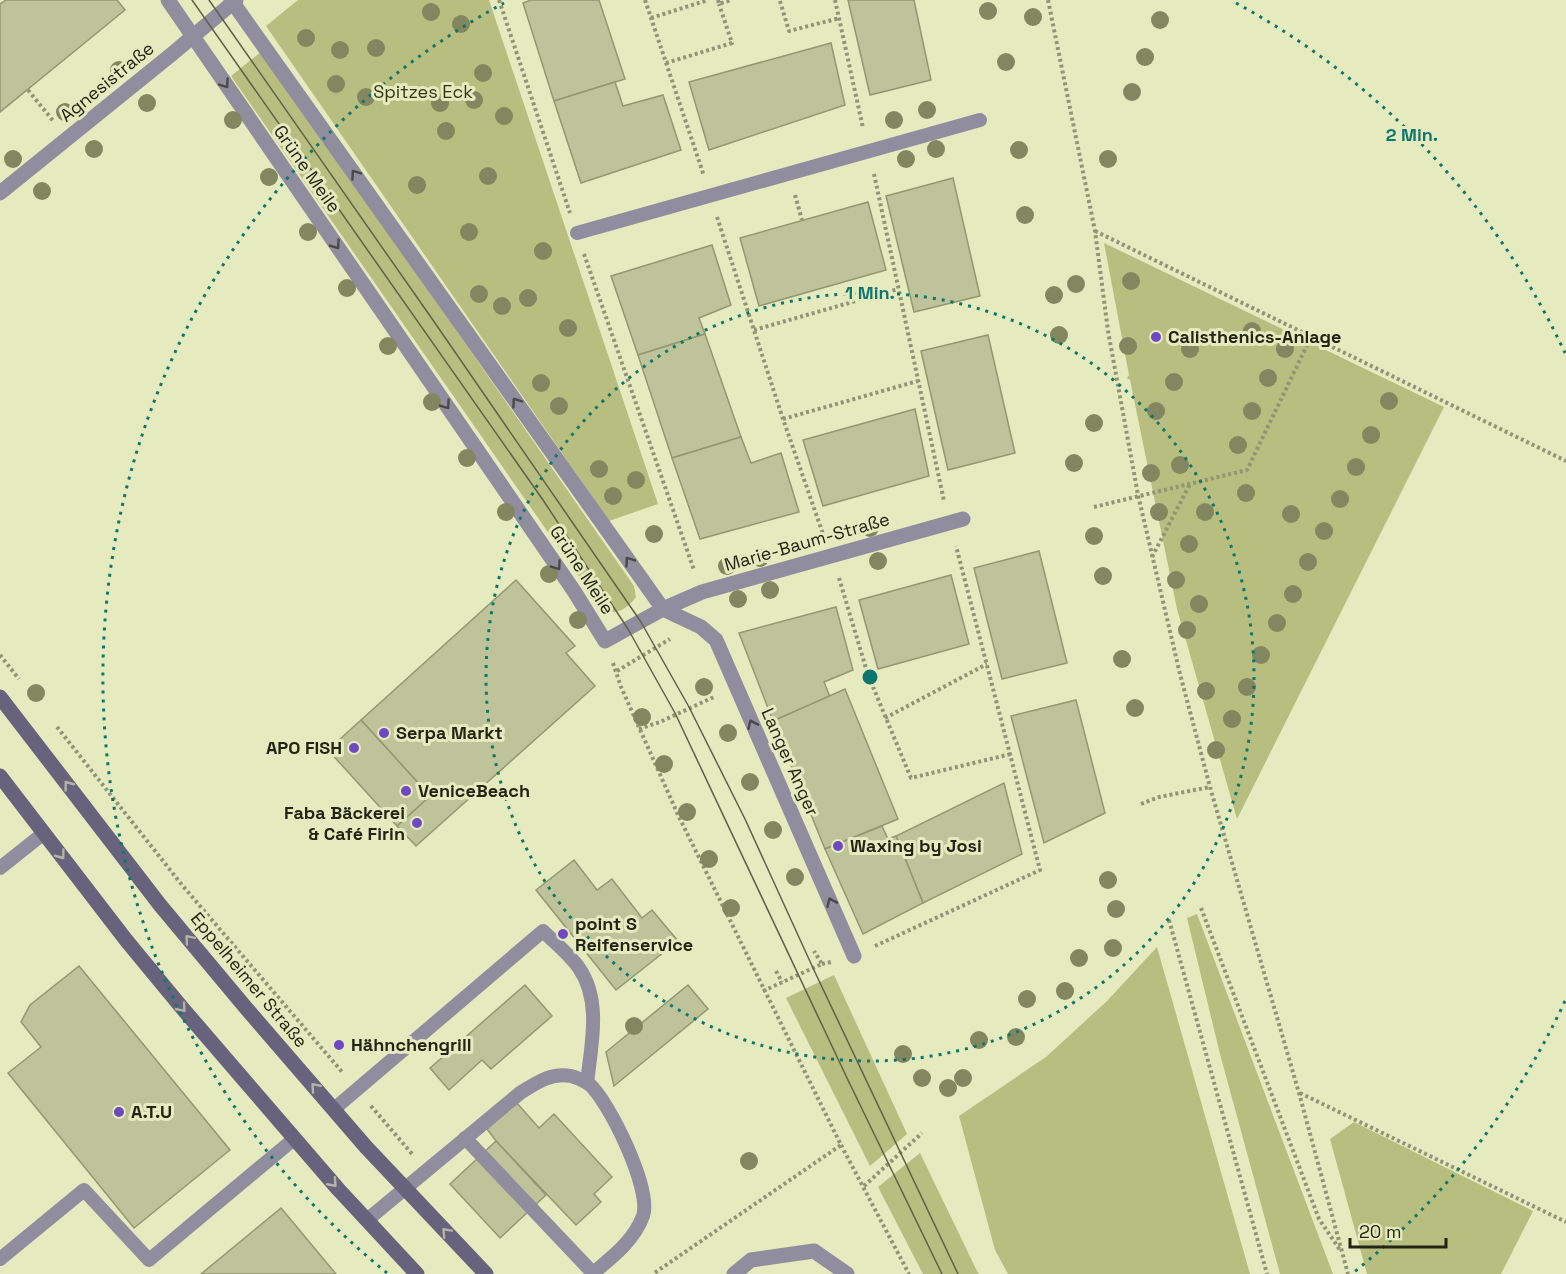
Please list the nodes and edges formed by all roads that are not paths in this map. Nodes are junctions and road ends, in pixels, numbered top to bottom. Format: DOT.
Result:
graph roads {
  1 [pos="168,0"];
  2 [pos="233,1"];
  3 [pos="192,36"];
  4 [pos="980,120"];
  5 [pos="0,193"];
  6 [pos="577,233"];
  7 [pos="956,520"];
  8 [pos="663,609"];
  9 [pos="0,697"];
  10 [pos="0,776"];
  11 [pos="44,833"];
  12 [pos="0,868"];
  13 [pos="854,956"];
  14 [pos="587,1083"];
  15 [pos="334,1109"];
  16 [pos="465,1138"];
  17 [pos="294,1139"];
  18 [pos="405,1188"];
  19 [pos="367,1220"];
  20 [pos="0,1258"];
  21 [pos="417,1274"];
  22 [pos="486,1274"];
  23 [pos="592,1274"];
  24 [pos="734,1274"];
  25 [pos="847,1274"];
  1 -- 3 [label="street, Grüne Meile"];
  2 -- 3 [label="street, Agnesistraße"];
  8 -- 2 [label="street, Grüne Meile, one-way"];
  3 -- 5 [label="street, Agnesistraße"];
  3 -- 8 [label="street, Grüne Meile, one-way"];
  4 -- 6 [label="lane"];
  7 -- 8 [label="street, Marie-Baum-Straße"];
  13 -- 8 [label="street, Langer Anger, one-way"];
  15 -- 9 [label="main road, Eppelheimer Straße, one-way"];
  10 -- 11 [label="main road"];
  11 -- 12 [label="lane"];
  11 -- 17 [label="main road, one-way"];
  14 -- 15 [label="lane"];
  14 -- 16 [label="lane"];
  14 -- 23 [label="lane"];
  15 -- 18 [label="main road, Eppelheimer Straße"];
  16 -- 18 [label="lane"];
  16 -- 23 [label="lane"];
  17 -- 19 [label="main road, one-way"];
  17 -- 20 [label="lane"];
  18 -- 19 [label="lane"];
  22 -- 18 [label="main road, Eppelheimer Straße, one-way"];
  19 -- 21 [label="main road"];
  24 -- 25 [label="street"];
}
